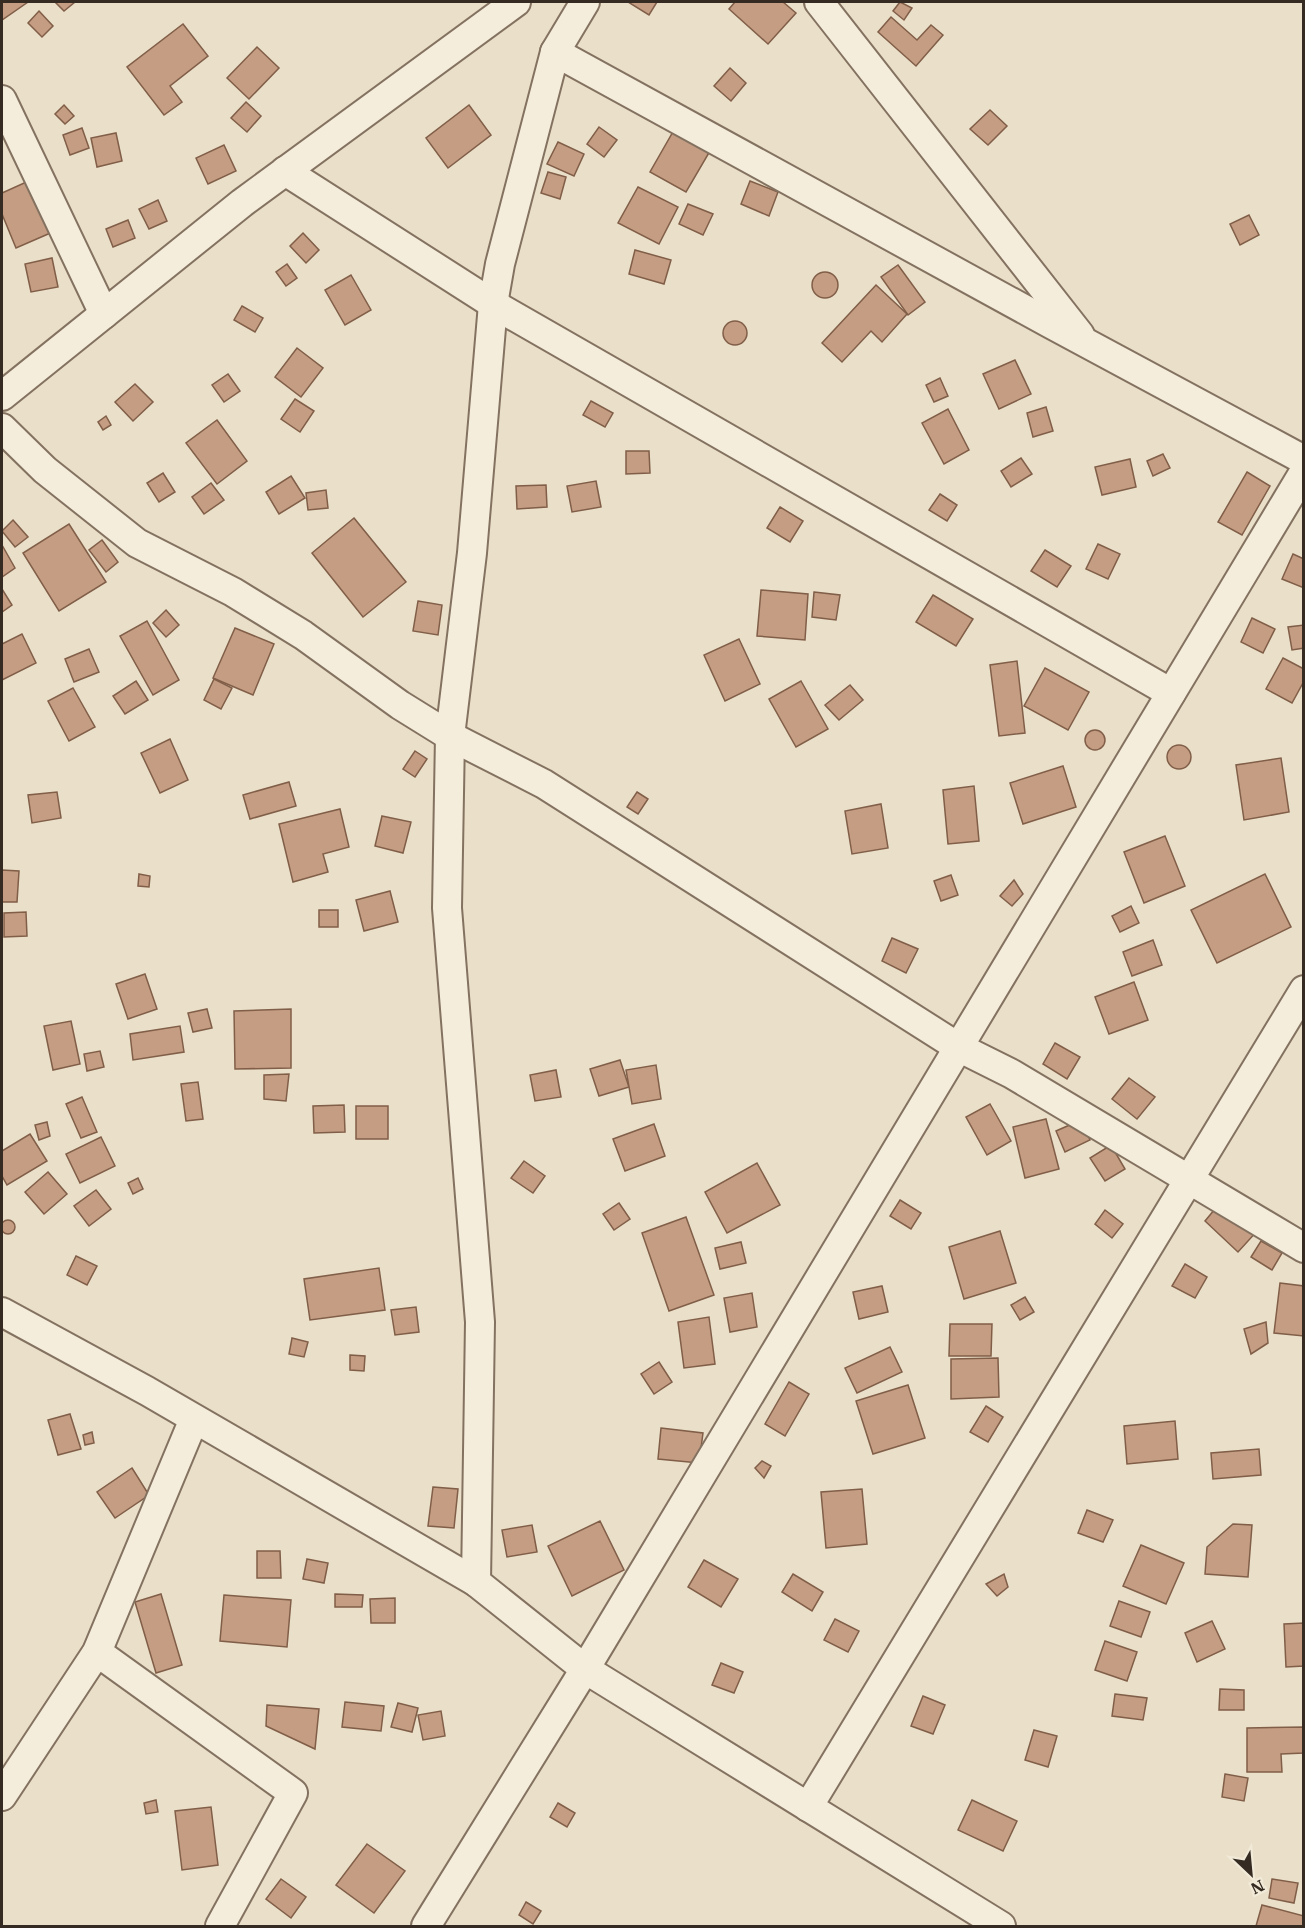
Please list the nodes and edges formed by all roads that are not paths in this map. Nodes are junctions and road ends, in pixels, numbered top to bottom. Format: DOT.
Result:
graph roads {
  1 [pos="516,2"];
  2 [pos="585,2"];
  3 [pos="819,2"];
  4 [pos="555,52"];
  5 [pos="2,100"];
  6 [pos="285,171"];
  7 [pos="493,304"];
  8 [pos="104,314"];
  9 [pos="1087,344"];
  10 [pos="2,396"];
  11 [pos="2,428"];
  12 [pos="1304,460"];
  13 [pos="1304,472"];
  14 [pos="1171,693"];
  15 [pos="450,736"];
  16 [pos="1304,990"];
  17 [pos="958,1047"];
  18 [pos="1189,1179"];
  19 [pos="1304,1248"];
  20 [pos="2,1312"];
  21 [pos="194,1419"];
  22 [pos="476,1582"];
  23 [pos="97,1652"];
  24 [pos="585,1669"];
  25 [pos="2,1796"];
  26 [pos="808,1807"];
  27 [pos="220,1926"];
  28 [pos="426,1926"];
  29 [pos="1001,1926"];
  1 -- 6 [label="street"];
  2 -- 4 [label="street"];
  3 -- 9 [label="street"];
  4 -- 7 [label="street"];
  4 -- 9 [label="street"];
  5 -- 8 [label="street"];
  6 -- 7 [label="street"];
  6 -- 8 [label="street"];
  7 -- 14 [label="street"];
  7 -- 15 [label="street"];
  8 -- 10 [label="street"];
  9 -- 12 [label="street"];
  11 -- 15 [label="street"];
  13 -- 14 [label="street"];
  14 -- 17 [label="street"];
  15 -- 17 [label="street"];
  15 -- 22 [label="street"];
  16 -- 18 [label="street"];
  17 -- 18 [label="street"];
  17 -- 24 [label="street"];
  18 -- 19 [label="street"];
  18 -- 26 [label="street"];
  20 -- 21 [label="street"];
  21 -- 22 [label="street"];
  21 -- 23 [label="street"];
  22 -- 24 [label="street"];
  23 -- 25 [label="street"];
  23 -- 27 [label="street"];
  24 -- 26 [label="street"];
  24 -- 28 [label="street"];
  26 -- 29 [label="street"];
}
